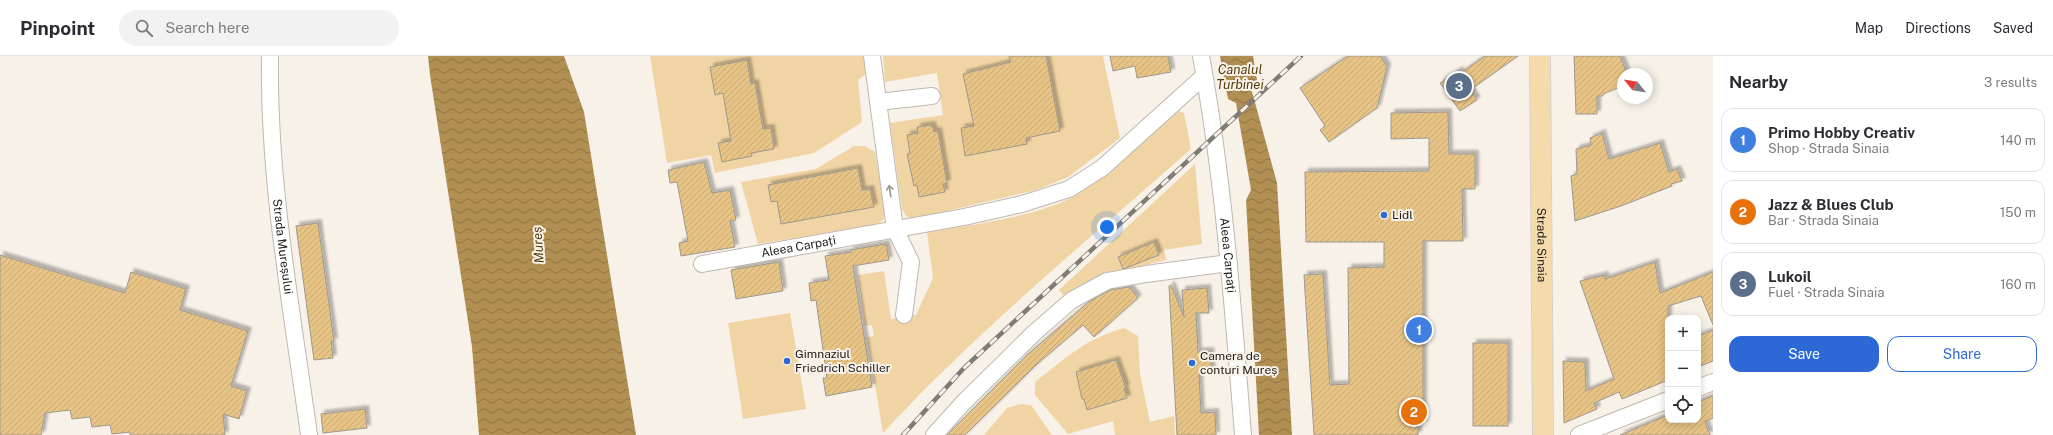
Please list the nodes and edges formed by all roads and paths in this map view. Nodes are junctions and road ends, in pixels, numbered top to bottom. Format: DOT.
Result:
graph roads {
  1 [pos="270,56"];
  2 [pos="872,56"];
  3 [pos="1201,56"];
  4 [pos="1540,56"];
  5 [pos="1204,76"];
  6 [pos="932,96"];
  7 [pos="878,102"];
  8 [pos="895,229"];
  9 [pos="1229,263"];
  10 [pos="702,264"];
  11 [pos="904,315"];
  12 [pos="1713,382"];
  13 [pos="1700,387"];
  14 [pos="1665,401"];
  15 [pos="309,435"];
  16 [pos="934,435"];
  17 [pos="1243,435"];
  18 [pos="1543,435"];
  19 [pos="1579,435"];
  1 -- 15 [label="street, Strada Mureșului"];
  2 -- 7 [label="street"];
  3 -- 5 [label="street, Aleea Carpați"];
  4 -- 18 [label="main road, Strada Sinaia"];
  5 -- 8 [label="street, Aleea Carpați"];
  5 -- 9 [label="street, Aleea Carpați"];
  6 -- 7 [label="street"];
  8 -- 7 [label="street, one-way"];
  8 -- 10 [label="street, Aleea Carpați"];
  8 -- 11 [label="street"];
  9 -- 16 [label="street"];
  9 -- 17 [label="street, Aleea Carpați"];
  12 -- 13 [label="street"];
  14 -- 19 [label="street"];
}
